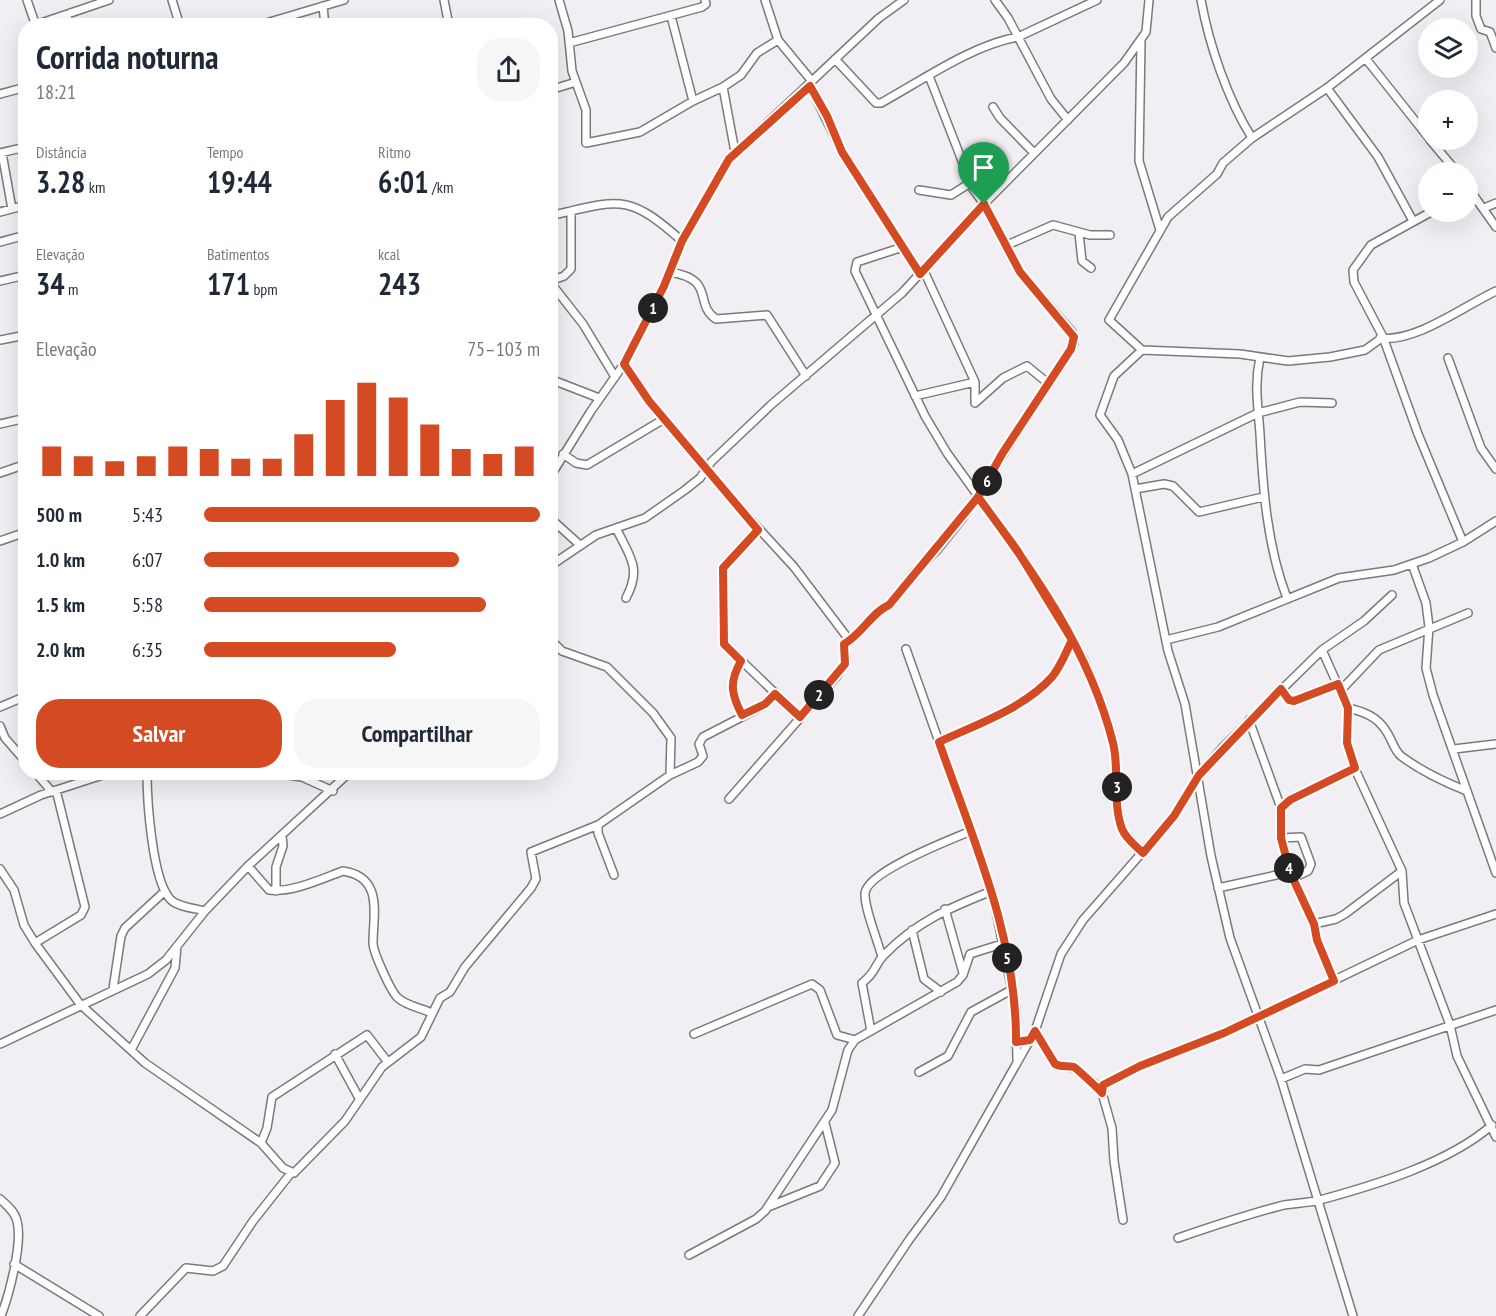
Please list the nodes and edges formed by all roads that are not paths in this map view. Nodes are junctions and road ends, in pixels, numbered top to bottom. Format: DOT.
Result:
graph roads {
  1 [pos="27,0"];
  2 [pos="109,0"];
  3 [pos="172,0"];
  4 [pos="344,0"];
  5 [pos="444,0"];
  6 [pos="559,0"];
  7 [pos="705,0"];
  8 [pos="765,0"];
  9 [pos="904,0"];
  10 [pos="995,0"];
  11 [pos="1097,0"];
  12 [pos="1149,0"];
  13 [pos="1201,0"];
  14 [pos="1440,0"];
  15 [pos="1476,0"];
  16 [pos="897,3"];
  17 [pos="320,5"];
  18 [pos="70,13"];
  19 [pos="671,16"];
  20 [pos="33,18"];
  21 [pos="56,18"];
  22 [pos="67,18"];
  23 [pos="178,18"];
  24 [pos="280,18"];
  25 [pos="447,18"];
  26 [pos="1018,37"];
  27 [pos="778,40"];
  28 [pos="1141,42"];
  29 [pos="569,43"];
  30 [pos="1496,48"];
  31 [pos="1366,58"];
  32 [pos="835,59"];
  33 [pos="929,76"];
  34 [pos="576,82"];
  35 [pos="811,83"];
  36 [pos="723,87"];
  37 [pos="558,88"];
  38 [pos="1328,88"];
  39 [pos="18,89"];
  40 [pos="0,94"];
  41 [pos="693,100"];
  42 [pos="993,107"];
  43 [pos="1068,120"];
  44 [pos="1418,124"];
  45 [pos="1252,138"];
  46 [pos="18,149"];
  47 [pos="1439,150"];
  48 [pos="735,152"];
  49 [pos="1,153"];
  50 [pos="1034,153"];
  51 [pos="1449,162"];
  52 [pos="970,183"];
  53 [pos="920,190"];
  54 [pos="1478,200"];
  55 [pos="1496,203"];
  56 [pos="984,204"];
  57 [pos="18,207"];
  58 [pos="1484,208"];
  59 [pos="12,209"];
  60 [pos="571,211"];
  61 [pos="0,212"];
  62 [pos="558,214"];
  63 [pos="1418,218"];
  64 [pos="1413,221"];
  65 [pos="1496,227"];
  66 [pos="1160,230"];
  67 [pos="1079,233"];
  68 [pos="1110,235"];
  69 [pos="18,237"];
  70 [pos="682,241"];
  71 [pos="0,242"];
  72 [pos="1007,245"];
  73 [pos="903,247"];
  74 [pos="1091,268"];
  75 [pos="669,272"];
  76 [pos="922,272"];
  77 [pos="18,277"];
  78 [pos="558,279"];
  79 [pos="0,281"];
  80 [pos="1496,291"];
  81 [pos="558,292"];
  82 [pos="877,316"];
  83 [pos="18,337"];
  84 [pos="1382,338"];
  85 [pos="0,340"];
  86 [pos="1142,350"];
  87 [pos="1260,357"];
  88 [pos="1448,358"];
  89 [pos="624,364"];
  90 [pos="806,376"];
  91 [pos="615,377"];
  92 [pos="558,382"];
  93 [pos="975,382"];
  94 [pos="1049,384"];
  95 [pos="915,396"];
  96 [pos="599,398"];
  97 [pos="1332,403"];
  98 [pos="1258,414"];
  99 [pos="664,419"];
  100 [pos="18,420"];
  101 [pos="0,424"];
  102 [pos="563,454"];
  103 [pos="558,463"];
  104 [pos="18,467"];
  105 [pos="1496,469"];
  106 [pos="706,470"];
  107 [pos="0,473"];
  108 [pos="1132,474"];
  109 [pos="1135,489"];
  110 [pos="978,497"];
  111 [pos="1263,497"];
  112 [pos="1496,521"];
  113 [pos="558,525"];
  114 [pos="616,528"];
  115 [pos="758,530"];
  116 [pos="18,535"];
  117 [pos="0,541"];
  118 [pos="1463,542"];
  119 [pos="580,545"];
  120 [pos="558,560"];
  121 [pos="1412,564"];
  122 [pos="1392,595"];
  123 [pos="627,598"];
  124 [pos="1287,598"];
  125 [pos="1468,613"];
  126 [pos="1429,627"];
  127 [pos="850,640"];
  128 [pos="1072,640"];
  129 [pos="1166,640"];
  130 [pos="558,647"];
  131 [pos="906,649"];
  132 [pos="1322,650"];
  133 [pos="741,661"];
  134 [pos="1339,688"];
  135 [pos="1281,689"];
  136 [pos="775,694"];
  137 [pos="18,699"];
  138 [pos="0,707"];
  139 [pos="1348,708"];
  140 [pos="742,715"];
  141 [pos="800,717"];
  142 [pos="1249,720"];
  143 [pos="0,726"];
  144 [pos="939,742"];
  145 [pos="1496,744"];
  146 [pos="1454,749"];
  147 [pos="18,753"];
  148 [pos="1355,768"];
  149 [pos="670,775"];
  150 [pos="1199,775"];
  151 [pos="43,780"];
  152 [pos="88,780"];
  153 [pos="147,780"];
  154 [pos="312,780"];
  155 [pos="342,780"];
  156 [pos="333,790"];
  157 [pos="54,791"];
  158 [pos="1467,791"];
  159 [pos="729,799"];
  160 [pos="1281,808"];
  161 [pos="0,814"];
  162 [pos="598,825"];
  163 [pos="972,831"];
  164 [pos="282,835"];
  165 [pos="1281,838"];
  166 [pos="1143,853"];
  167 [pos="248,866"];
  168 [pos="0,869"];
  169 [pos="1402,871"];
  170 [pos="1496,873"];
  171 [pos="615,875"];
  172 [pos="1292,875"];
  173 [pos="1218,888"];
  174 [pos="165,891"];
  175 [pos="276,891"];
  176 [pos="992,891"];
  177 [pos="945,909"];
  178 [pos="205,911"];
  179 [pos="1496,914"];
  180 [pos="1314,924"];
  181 [pos="912,930"];
  182 [pos="1418,940"];
  183 [pos="35,943"];
  184 [pos="1005,943"];
  185 [pos="177,946"];
  186 [pos="882,957"];
  187 [pos="963,975"];
  188 [pos="1334,981"];
  189 [pos="113,989"];
  190 [pos="1013,989"];
  191 [pos="941,992"];
  192 [pos="80,1004"];
  193 [pos="1496,1010"];
  194 [pos="432,1012"];
  195 [pos="1257,1016"];
  196 [pos="1450,1025"];
  197 [pos="871,1031"];
  198 [pos="1035,1031"];
  199 [pos="694,1034"];
  200 [pos="855,1040"];
  201 [pos="1030,1040"];
  202 [pos="1016,1042"];
  203 [pos="0,1044"];
  204 [pos="131,1050"];
  205 [pos="335,1054"];
  206 [pos="1017,1060"];
  207 [pos="387,1061"];
  208 [pos="919,1072"];
  209 [pos="1281,1079"];
  210 [pos="1102,1093"];
  211 [pos="359,1098"];
  212 [pos="825,1123"];
  213 [pos="1492,1125"];
  214 [pos="1496,1137"];
  215 [pos="261,1143"];
  216 [pos="291,1173"];
  217 [pos="0,1199"];
  218 [pos="1318,1201"];
  219 [pos="768,1207"];
  220 [pos="1123,1220"];
  221 [pos="1178,1238"];
  222 [pos="689,1255"];
  223 [pos="14,1264"];
  224 [pos="1,1316"];
  225 [pos="99,1316"];
  226 [pos="140,1316"];
  227 [pos="858,1316"];
  228 [pos="1353,1316"];
  1 -- 20 [label="street"];
  2 -- 18 [label="street"];
  3 -- 23 [label="street"];
  4 -- 17 [label="street"];
  5 -- 25 [label="street"];
  6 -- 29 [label="street"];
  7 -- 19 [label="street"];
  8 -- 27 [label="street"];
  9 -- 16 [label="street"];
  10 -- 26 [label="street"];
  11 -- 26 [label="street"];
  12 -- 28 [label="street"];
  13 -- 45 [label="street"];
  14 -- 31 [label="street"];
  15 -- 30 [label="street"];
  16 -- 32 [label="street"];
  17 -- 24 [label="street"];
  18 -- 21 [label="street"];
  18 -- 22 [label="street"];
  19 -- 29 [label="street"];
  19 -- 41 [label="street"];
  26 -- 33 [label="street"];
  26 -- 43 [label="street"];
  27 -- 35 [label="street"];
  27 -- 36 [label="street"];
  28 -- 43 [label="street"];
  28 -- 66 [label="street"];
  29 -- 34 [label="street"];
  31 -- 38 [label="street"];
  31 -- 44 [label="street"];
  32 -- 33 [label="street"];
  32 -- 35 [label="street"];
  33 -- 52 [label="street"];
  34 -- 37 [label="street"];
  34 -- 41 [label="street"];
  35 -- 48 [label="street"];
  35 -- 73 [label="street"];
  36 -- 41 [label="street"];
  36 -- 48 [label="street"];
  38 -- 45 [label="street"];
  38 -- 64 [label="street"];
  39 -- 40 [label="street"];
  42 -- 50 [label="street"];
  43 -- 50 [label="street"];
  45 -- 66 [label="street"];
  46 -- 49 [label="street"];
  47 -- 51 [label="street"];
  48 -- 70 [label="street"];
  49 -- 59 [label="street"];
  50 -- 56 [label="street"];
  52 -- 53 [label="street"];
  52 -- 56 [label="street"];
  54 -- 58 [label="street"];
  55 -- 58 [label="street"];
  56 -- 72 [label="street"];
  56 -- 76 [label="street"];
  57 -- 59 [label="street"];
  58 -- 65 [label="street"];
  59 -- 61 [label="street"];
  60 -- 62 [label="street"];
  60 -- 70 [label="street"];
  60 -- 78 [label="street"];
  63 -- 64 [label="street"];
  64 -- 84 [label="street"];
  66 -- 86 [label="street"];
  67 -- 68 [label="street"];
  67 -- 72 [label="street"];
  67 -- 74 [label="street"];
  69 -- 71 [label="street"];
  70 -- 75 [label="street"];
  72 -- 94 [label="street"];
  73 -- 76 [label="street"];
  73 -- 82 [label="street"];
  75 -- 89 [label="street"];
  75 -- 90 [label="street"];
  76 -- 82 [label="street"];
  76 -- 93 [label="street"];
  77 -- 79 [label="street"];
  80 -- 84 [label="street"];
  81 -- 91 [label="street"];
  82 -- 90 [label="street"];
  82 -- 95 [label="street"];
  83 -- 85 [label="street"];
  84 -- 87 [label="street"];
  84 -- 118 [label="street"];
  86 -- 87 [label="street"];
  86 -- 108 [label="street"];
  87 -- 98 [label="street"];
  88 -- 105 [label="street"];
  89 -- 91 [label="street"];
  89 -- 99 [label="street"];
  90 -- 106 [label="street"];
  91 -- 96 [label="street"];
  92 -- 96 [label="street"];
  93 -- 94 [label="street"];
  93 -- 95 [label="street"];
  94 -- 110 [label="street"];
  95 -- 110 [label="street"];
  96 -- 102 [label="street"];
  97 -- 98 [label="street"];
  98 -- 108 [label="street"];
  98 -- 111 [label="street"];
  99 -- 102 [label="street"];
  99 -- 106 [label="street"];
  100 -- 101 [label="street"];
  102 -- 103 [label="street"];
  104 -- 107 [label="street"];
  106 -- 114 [label="street"];
  106 -- 115 [label="street"];
  108 -- 109 [label="street"];
  109 -- 111 [label="street"];
  109 -- 129 [label="street"];
  110 -- 127 [label="street"];
  110 -- 128 [label="street"];
  111 -- 124 [label="street"];
  112 -- 118 [label="street"];
  113 -- 119 [label="street"];
  114 -- 119 [label="street"];
  114 -- 123 [label="street"];
  115 -- 127 [label="street"];
  115 -- 133 [label="street"];
  116 -- 117 [label="street"];
  118 -- 121 [label="street"];
  119 -- 120 [label="street"];
  121 -- 124 [label="street"];
  121 -- 126 [label="street"];
  122 -- 132 [label="street"];
  124 -- 129 [label="street"];
  125 -- 126 [label="street"];
  126 -- 134 [label="street"];
  126 -- 146 [label="street"];
  127 -- 141 [label="street"];
  128 -- 144 [label="street"];
  128 -- 166 [label="street"];
  129 -- 150 [label="street"];
  130 -- 149 [label="street"];
  131 -- 144 [label="street"];
  132 -- 134 [label="street"];
  132 -- 135 [label="street"];
  133 -- 136 [label="street"];
  133 -- 140 [label="street"];
  134 -- 135 [label="street"];
  134 -- 139 [label="street"];
  135 -- 142 [label="street"];
  136 -- 140 [label="street"];
  136 -- 141 [label="street"];
  137 -- 138 [label="street"];
  139 -- 148 [label="street"];
  139 -- 158 [label="street"];
  140 -- 149 [label="street"];
  141 -- 159 [label="street"];
  142 -- 150 [label="street"];
  142 -- 160 [label="street"];
  143 -- 147 [label="street"];
  144 -- 163 [label="street"];
  145 -- 146 [label="street"];
  146 -- 158 [label="street"];
  148 -- 160 [label="street"];
  148 -- 169 [label="street"];
  149 -- 162 [label="street"];
  150 -- 166 [label="street"];
  150 -- 173 [label="street"];
  151 -- 157 [label="street"];
  152 -- 157 [label="street"];
  153 -- 174 [label="street"];
  154 -- 156 [label="street"];
  155 -- 156 [label="street"];
  156 -- 164 [label="street"];
  157 -- 161 [label="street"];
  157 -- 183 [label="street"];
  158 -- 170 [label="street"];
  160 -- 165 [label="street"];
  162 -- 171 [label="street"];
  162 -- 194 [label="street"];
  163 -- 176 [label="street"];
  163 -- 186 [label="street"];
  164 -- 167 [label="street"];
  164 -- 175 [label="street"];
  165 -- 172 [label="street"];
  165 -- 172 [label="street"];
  166 -- 198 [label="street"];
  167 -- 175 [label="street"];
  167 -- 178 [label="street"];
  168 -- 183 [label="street"];
  169 -- 180 [label="street"];
  169 -- 182 [label="street"];
  172 -- 173 [label="street"];
  172 -- 180 [label="street"];
  173 -- 195 [label="street"];
  174 -- 178 [label="street"];
  174 -- 189 [label="street"];
  175 -- 194 [label="street"];
  176 -- 177 [label="street"];
  176 -- 184 [label="street"];
  177 -- 181 [label="street"];
  177 -- 187 [label="street"];
  178 -- 185 [label="street"];
  179 -- 182 [label="street"];
  180 -- 188 [label="street"];
  181 -- 186 [label="street"];
  181 -- 191 [label="street"];
  182 -- 188 [label="street"];
  182 -- 196 [label="street"];
  183 -- 192 [label="street"];
  184 -- 187 [label="street"];
  184 -- 190 [label="street"];
  185 -- 189 [label="street"];
  185 -- 204 [label="street"];
  186 -- 197 [label="street"];
  187 -- 191 [label="street"];
  188 -- 195 [label="street"];
  189 -- 192 [label="street"];
  190 -- 202 [label="street"];
  190 -- 208 [label="street"];
  191 -- 197 [label="street"];
  192 -- 203 [label="street"];
  192 -- 204 [label="street"];
  193 -- 196 [label="street"];
  194 -- 207 [label="street"];
  195 -- 209 [label="street"];
  195 -- 210 [label="street"];
  196 -- 209 [label="street"];
  196 -- 213 [label="street"];
  197 -- 200 [label="street"];
  198 -- 201 [label="street"];
  198 -- 210 [label="street"];
  199 -- 200 [label="street"];
  200 -- 212 [label="street"];
  201 -- 202 [label="street"];
  201 -- 206 [label="street"];
  202 -- 206 [label="street"];
  204 -- 215 [label="street"];
  205 -- 207 [label="street"];
  205 -- 211 [label="street"];
  205 -- 215 [label="street"];
  206 -- 227 [label="street"];
  207 -- 211 [label="street"];
  209 -- 218 [label="street"];
  210 -- 220 [label="street"];
  211 -- 216 [label="street"];
  212 -- 219 [label="street"];
  212 -- 219 [label="street"];
  213 -- 214 [label="street"];
  213 -- 218 [label="street"];
  215 -- 216 [label="street"];
  216 -- 226 [label="street"];
  217 -- 223 [label="street"];
  218 -- 221 [label="street"];
  218 -- 228 [label="street"];
  219 -- 222 [label="street"];
  223 -- 224 [label="street"];
  223 -- 225 [label="street"];
}
